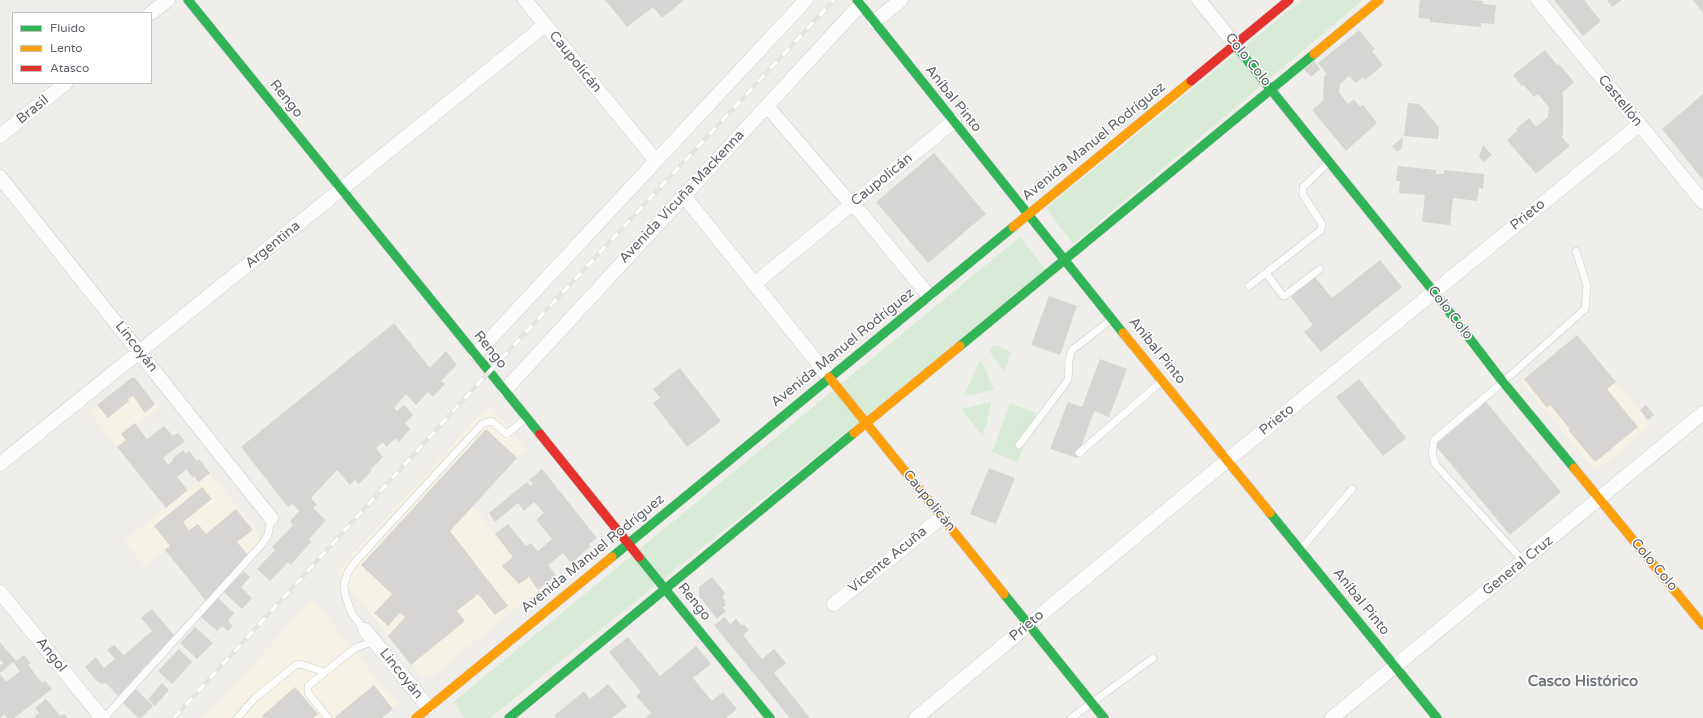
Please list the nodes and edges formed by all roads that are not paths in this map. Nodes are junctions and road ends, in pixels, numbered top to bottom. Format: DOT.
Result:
graph roads {
  1 [pos="168,0"];
  2 [pos="188,0"];
  3 [pos="525,0"];
  4 [pos="806,0"];
  5 [pos="901,0"];
  6 [pos="1199,0"];
  7 [pos="1289,0"];
  8 [pos="1380,0"];
  9 [pos="1538,0"];
  10 [pos="858,2"];
  11 [pos="152,13"];
  12 [pos="874,22"];
  13 [pos="545,25"];
  14 [pos="1235,45"];
  15 [pos="65,84"];
  16 [pos="1272,89"];
  17 [pos="767,106"];
  18 [pos="954,121"];
  19 [pos="1640,125"];
  20 [pos="0,136"];
  21 [pos="656,161"];
  22 [pos="1329,161"];
  23 [pos="0,177"];
  24 [pos="341,189"];
  25 [pos="684,196"];
  26 [pos="1703,202"];
  27 [pos="852,204"];
  28 [pos="1028,214"];
  29 [pos="1576,251"];
  30 [pos="1064,260"];
  31 [pos="1320,269"];
  32 [pos="1266,273"];
  33 [pos="754,284"];
  34 [pos="1249,286"];
  35 [pos="1434,292"];
  36 [pos="929,296"];
  37 [pos="1112,319"];
  38 [pos="139,352"];
  39 [pos="476,354"];
  40 [pos="829,377"];
  41 [pos="1163,381"];
  42 [pos="1503,382"];
  43 [pos="504,390"];
  44 [pos="1703,413"];
  45 [pos="527,418"];
  46 [pos="866,423"];
  47 [pos="1019,445"];
  48 [pos="1080,453"];
  49 [pos="1227,460"];
  50 [pos="0,464"];
  51 [pos="1352,489"];
  52 [pos="1599,499"];
  53 [pos="942,517"];
  54 [pos="271,518"];
  55 [pos="628,543"];
  56 [pos="1300,550"];
  57 [pos="1523,561"];
  58 [pos="665,589"];
  59 [pos="0,592"];
  60 [pos="834,604"];
  61 [pos="1029,625"];
  62 [pos="1703,625"];
  63 [pos="365,630"];
  64 [pos="374,641"];
  65 [pos="1154,658"];
  66 [pos="1395,666"];
  67 [pos="325,672"];
  68 [pos="1092,703"];
  69 [pos="430,710"];
  70 [pos="103,718"];
  71 [pos="237,718"];
  72 [pos="328,718"];
  73 [pos="416,718"];
  74 [pos="509,718"];
  75 [pos="770,718"];
  76 [pos="916,718"];
  77 [pos="1071,718"];
  78 [pos="1104,718"];
  79 [pos="1332,718"];
  80 [pos="1437,718"];
  1 -- 11 [label="street"];
  2 -- 24 [label="main road, Rengo"];
  3 -- 13 [label="street, Caupolicán"];
  4 -- 21 [label="street"];
  5 -- 12 [label="street"];
  6 -- 14 [label="street, Colo Colo"];
  7 -- 14 [label="main road, Avenida Manuel Rodríguez"];
  8 -- 16 [label="main road"];
  9 -- 19 [label="street, Castellón"];
  10 -- 12 [label="main road, Aníbal Pinto"];
  10 -- 17 [label="street, Avenida Vicuña Mackenna"];
  12 -- 18 [label="main road, Aníbal Pinto"];
  13 -- 21 [label="street, Caupolicán"];
  13 -- 24 [label="street, Argentina"];
  14 -- 16 [label="main road, Colo Colo"];
  14 -- 28 [label="main road, Avenida Manuel Rodríguez"];
  15 -- 20 [label="street, Brasil"];
  16 -- 22 [label="main road, Colo Colo"];
  16 -- 30 [label="main road"];
  17 -- 25 [label="street, Avenida Vicuña Mackenna"];
  17 -- 27 [label="street"];
  18 -- 27 [label="street, Caupolicán"];
  18 -- 28 [label="main road, Aníbal Pinto"];
  19 -- 26 [label="street, Castellón"];
  19 -- 35 [label="street, Prieto"];
  21 -- 39 [label="street"];
  22 -- 32 [label="lane"];
  22 -- 35 [label="main road, Colo Colo"];
  23 -- 38 [label="street, Lincoyán"];
  24 -- 38 [label="street, Argentina"];
  24 -- 39 [label="main road, Rengo"];
  25 -- 33 [label="street, Caupolicán"];
  25 -- 43 [label="street, Avenida Vicuña Mackenna"];
  27 -- 33 [label="street, Caupolicán"];
  27 -- 36 [label="street"];
  28 -- 30 [label="main road, Aníbal Pinto"];
  28 -- 36 [label="main road, Avenida Manuel Rodríguez"];
  29 -- 42 [label="lane"];
  30 -- 37 [label="main road, Aníbal Pinto"];
  30 -- 46 [label="main road"];
  31 -- 32 [label="lane"];
  32 -- 34 [label="lane"];
  33 -- 40 [label="street, Caupolicán"];
  35 -- 42 [label="main road, Colo Colo"];
  35 -- 49 [label="street, Prieto"];
  36 -- 40 [label="main road, Avenida Manuel Rodríguez"];
  37 -- 41 [label="main road, Aníbal Pinto"];
  37 -- 47 [label="lane"];
  38 -- 50 [label="street, Argentina"];
  38 -- 54 [label="street, Lincoyán"];
  39 -- 43 [label="main road, Rengo"];
  40 -- 46 [label="main road, Caupolicán"];
  40 -- 55 [label="main road, Avenida Manuel Rodríguez"];
  41 -- 48 [label="lane"];
  41 -- 49 [label="main road, Aníbal Pinto"];
  42 -- 52 [label="main road, Colo Colo"];
  42 -- 57 [label="lane"];
  43 -- 45 [label="main road, Rengo"];
  44 -- 52 [label="street, General Cruz"];
  45 -- 55 [label="main road, Rengo"];
  45 -- 63 [label="lane"];
  46 -- 53 [label="main road, Caupolicán"];
  46 -- 58 [label="main road"];
  49 -- 56 [label="main road, Aníbal Pinto"];
  49 -- 61 [label="street, Prieto"];
  51 -- 56 [label="lane"];
  52 -- 57 [label="street, General Cruz"];
  52 -- 62 [label="main road, Colo Colo"];
  53 -- 60 [label="street, Vicente Acuña"];
  53 -- 61 [label="main road, Caupolicán"];
  54 -- 70 [label="lane"];
  55 -- 58 [label="main road, Rengo"];
  55 -- 69 [label="main road, Avenida Manuel Rodríguez"];
  56 -- 66 [label="main road, Aníbal Pinto"];
  57 -- 66 [label="street, General Cruz"];
  58 -- 74 [label="main road"];
  58 -- 75 [label="main road, Rengo"];
  59 -- 70 [label="street, Angol"];
  61 -- 68 [label="main road, Caupolicán"];
  61 -- 76 [label="street, Prieto"];
  63 -- 64 [label="street, Lincoyán"];
  64 -- 67 [label="lane"];
  64 -- 69 [label="street, Lincoyán"];
  65 -- 68 [label="lane"];
  66 -- 79 [label="street, General Cruz"];
  66 -- 80 [label="main road, Aníbal Pinto"];
  67 -- 71 [label="lane"];
  67 -- 72 [label="lane"];
  68 -- 77 [label="lane"];
  68 -- 78 [label="main road, Caupolicán"];
  69 -- 73 [label="main road, Avenida Manuel Rodríguez"];
}
